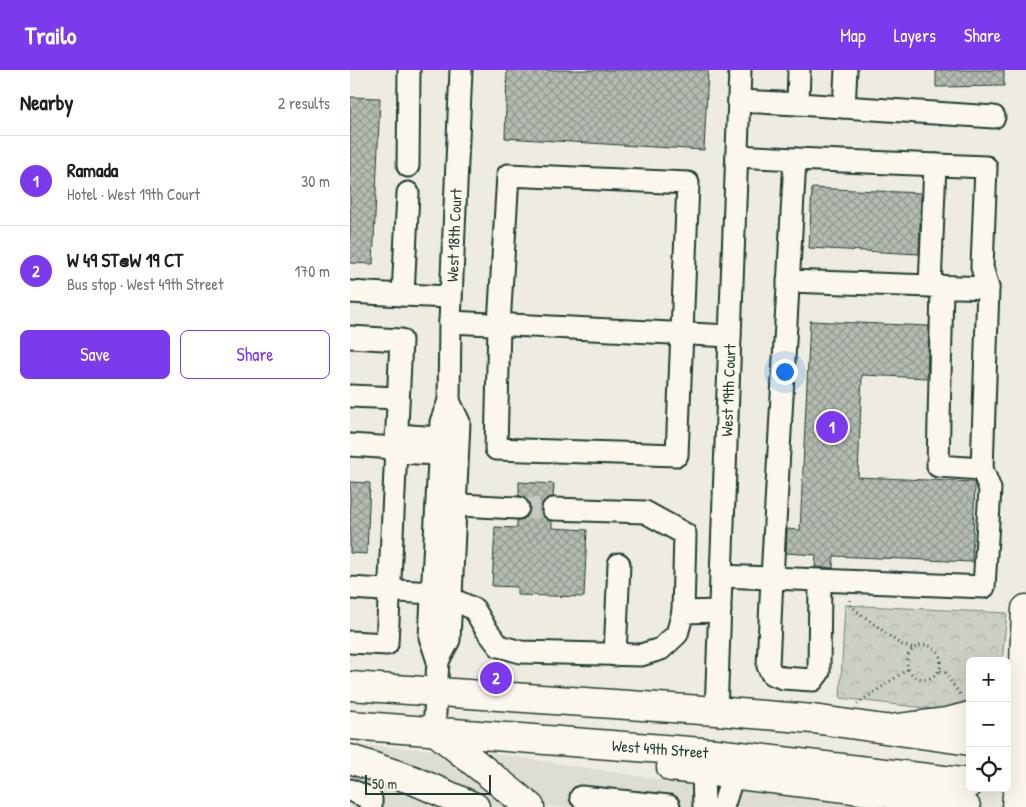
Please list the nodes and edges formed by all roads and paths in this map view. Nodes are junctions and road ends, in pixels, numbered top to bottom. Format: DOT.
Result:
graph roads {
  1 [pos="409,70"];
  2 [pos="461,70"];
  3 [pos="740,70"];
  4 [pos="799,70"];
  5 [pos="846,70"];
  6 [pos="739,101"];
  7 [pos="798,104"];
  8 [pos="844,107"];
  9 [pos="994,117"];
  10 [pos="737,156"];
  11 [pos="795,159"];
  12 [pos="935,165"];
  13 [pos="408,166"];
  14 [pos="408,193"];
  15 [pos="788,281"];
  16 [pos="936,286"];
  17 [pos="988,288"];
  18 [pos="350,292"];
  19 [pos="404,295"];
  20 [pos="451,297"];
  21 [pos="450,322"];
  22 [pos="499,324"];
  23 [pos="681,333"];
  24 [pos="730,336"];
  25 [pos="350,337"];
  26 [pos="350,396"];
  27 [pos="398,398"];
  28 [pos="448,401"];
  29 [pos="350,445"];
  30 [pos="396,445"];
  31 [pos="440,446"];
  32 [pos="982,469"];
  33 [pos="446,504"];
  34 [pos="518,508"];
  35 [pos="553,509"];
  36 [pos="619,564"];
  37 [pos="721,576"];
  38 [pos="772,578"];
  39 [pos="820,582"];
  40 [pos="350,588"];
  41 [pos="390,591"];
  42 [pos="442,597"];
  43 [pos="850,605"];
  44 [pos="1026,609"];
  45 [pos="720,611"];
  46 [pos="683,612"];
  47 [pos="350,642"];
  48 [pos="912,649"];
  49 [pos="1025,650"];
  50 [pos="615,655"];
  51 [pos="1011,664"];
  52 [pos="908,669"];
  53 [pos="940,671"];
  54 [pos="350,686"];
  55 [pos="436,692"];
  56 [pos="857,704"];
  57 [pos="966,706"];
  58 [pos="716,711"];
  59 [pos="350,725"];
  60 [pos="891,729"];
  61 [pos="434,730"];
  62 [pos="523,737"];
  63 [pos="966,740"];
  64 [pos="1018,749"];
  65 [pos="350,759"];
  66 [pos="704,771"];
  67 [pos="733,775"];
  68 [pos="966,783"];
  69 [pos="350,790"];
  70 [pos="1017,794"];
  71 [pos="371,807"];
  72 [pos="475,807"];
  73 [pos="530,807"];
  74 [pos="593,807"];
  75 [pos="669,807"];
  76 [pos="704,807"];
  77 [pos="723,807"];
  78 [pos="966,807"];
  1 -- 13 [label="street"];
  2 -- 20 [label="street, West 18th Court"];
  3 -- 6 [label="street, West 19th Court"];
  4 -- 7 [label="street"];
  5 -- 8 [label="street"];
  6 -- 7 [label="street"];
  6 -- 10 [label="street, West 19th Court"];
  7 -- 8 [label="street"];
  8 -- 9 [label="street"];
  10 -- 11 [label="street"];
  10 -- 24 [label="street, West 19th Court"];
  11 -- 12 [label="street"];
  11 -- 15 [label="street"];
  12 -- 16 [label="street"];
  12 -- 17 [label="street"];
  14 -- 19 [label="street"];
  15 -- 16 [label="street"];
  15 -- 38 [label="street"];
  16 -- 17 [label="street"];
  16 -- 32 [label="street"];
  17 -- 32 [label="street"];
  18 -- 19 [label="street"];
  19 -- 20 [label="street"];
  20 -- 21 [label="street, West 18th Court"];
  21 -- 22 [label="street"];
  21 -- 28 [label="street, West 18th Court"];
  22 -- 23 [label="street"];
  22 -- 23 [label="street"];
  22 -- 23 [label="street"];
  23 -- 24 [label="street"];
  24 -- 37 [label="street, West 19th Court"];
  25 -- 27 [label="street"];
  26 -- 27 [label="street"];
  27 -- 30 [label="street"];
  28 -- 31 [label="street, West 18th Court"];
  28 -- 33 [label="street, West 18th Court"];
  29 -- 30 [label="street"];
  30 -- 31 [label="street"];
  30 -- 41 [label="street"];
  31 -- 33 [label="street, West 18th Court"];
  32 -- 39 [label="street"];
  33 -- 34 [label="street"];
  33 -- 42 [label="street, West 18th Court"];
  35 -- 46 [label="street"];
  36 -- 50 [label="street"];
  37 -- 38 [label="street"];
  37 -- 45 [label="street, West 19th Court"];
  38 -- 39 [label="street"];
  38 -- 39 [label="street"];
  40 -- 41 [label="street"];
  41 -- 42 [label="street"];
  41 -- 47 [label="street"];
  42 -- 50 [label="street"];
  42 -- 55 [label="street, West 18th Court"];
  43 -- 48 [label="path"];
  44 -- 49 [label="main road"];
  45 -- 46 [label="street"];
  45 -- 58 [label="street, West 19th Court"];
  46 -- 50 [label="street"];
  48 -- 52 [label="path"];
  48 -- 53 [label="path"];
  49 -- 51 [label="main road"];
  49 -- 64 [label="main road"];
  52 -- 53 [label="path"];
  52 -- 56 [label="path"];
  53 -- 57 [label="path"];
  54 -- 55 [label="main road"];
  55 -- 58 [label="main road"];
  55 -- 61 [label="street, West 18th Court"];
  57 -- 60 [label="main road"];
  58 -- 60 [label="main road"];
  59 -- 61 [label="main road, West 49th Street"];
  60 -- 63 [label="main road"];
  61 -- 62 [label="main road, West 49th Street"];
  61 -- 73 [label="main road"];
  62 -- 66 [label="main road"];
  62 -- 68 [label="main road, West 49th Street"];
  64 -- 70 [label="main road"];
  65 -- 72 [label="main road"];
  66 -- 67 [label="main road"];
  66 -- 76 [label="street"];
  67 -- 77 [label="street"];
  67 -- 78 [label="main road"];
  69 -- 71 [label="street"];
  74 -- 75 [label="street"];
}
